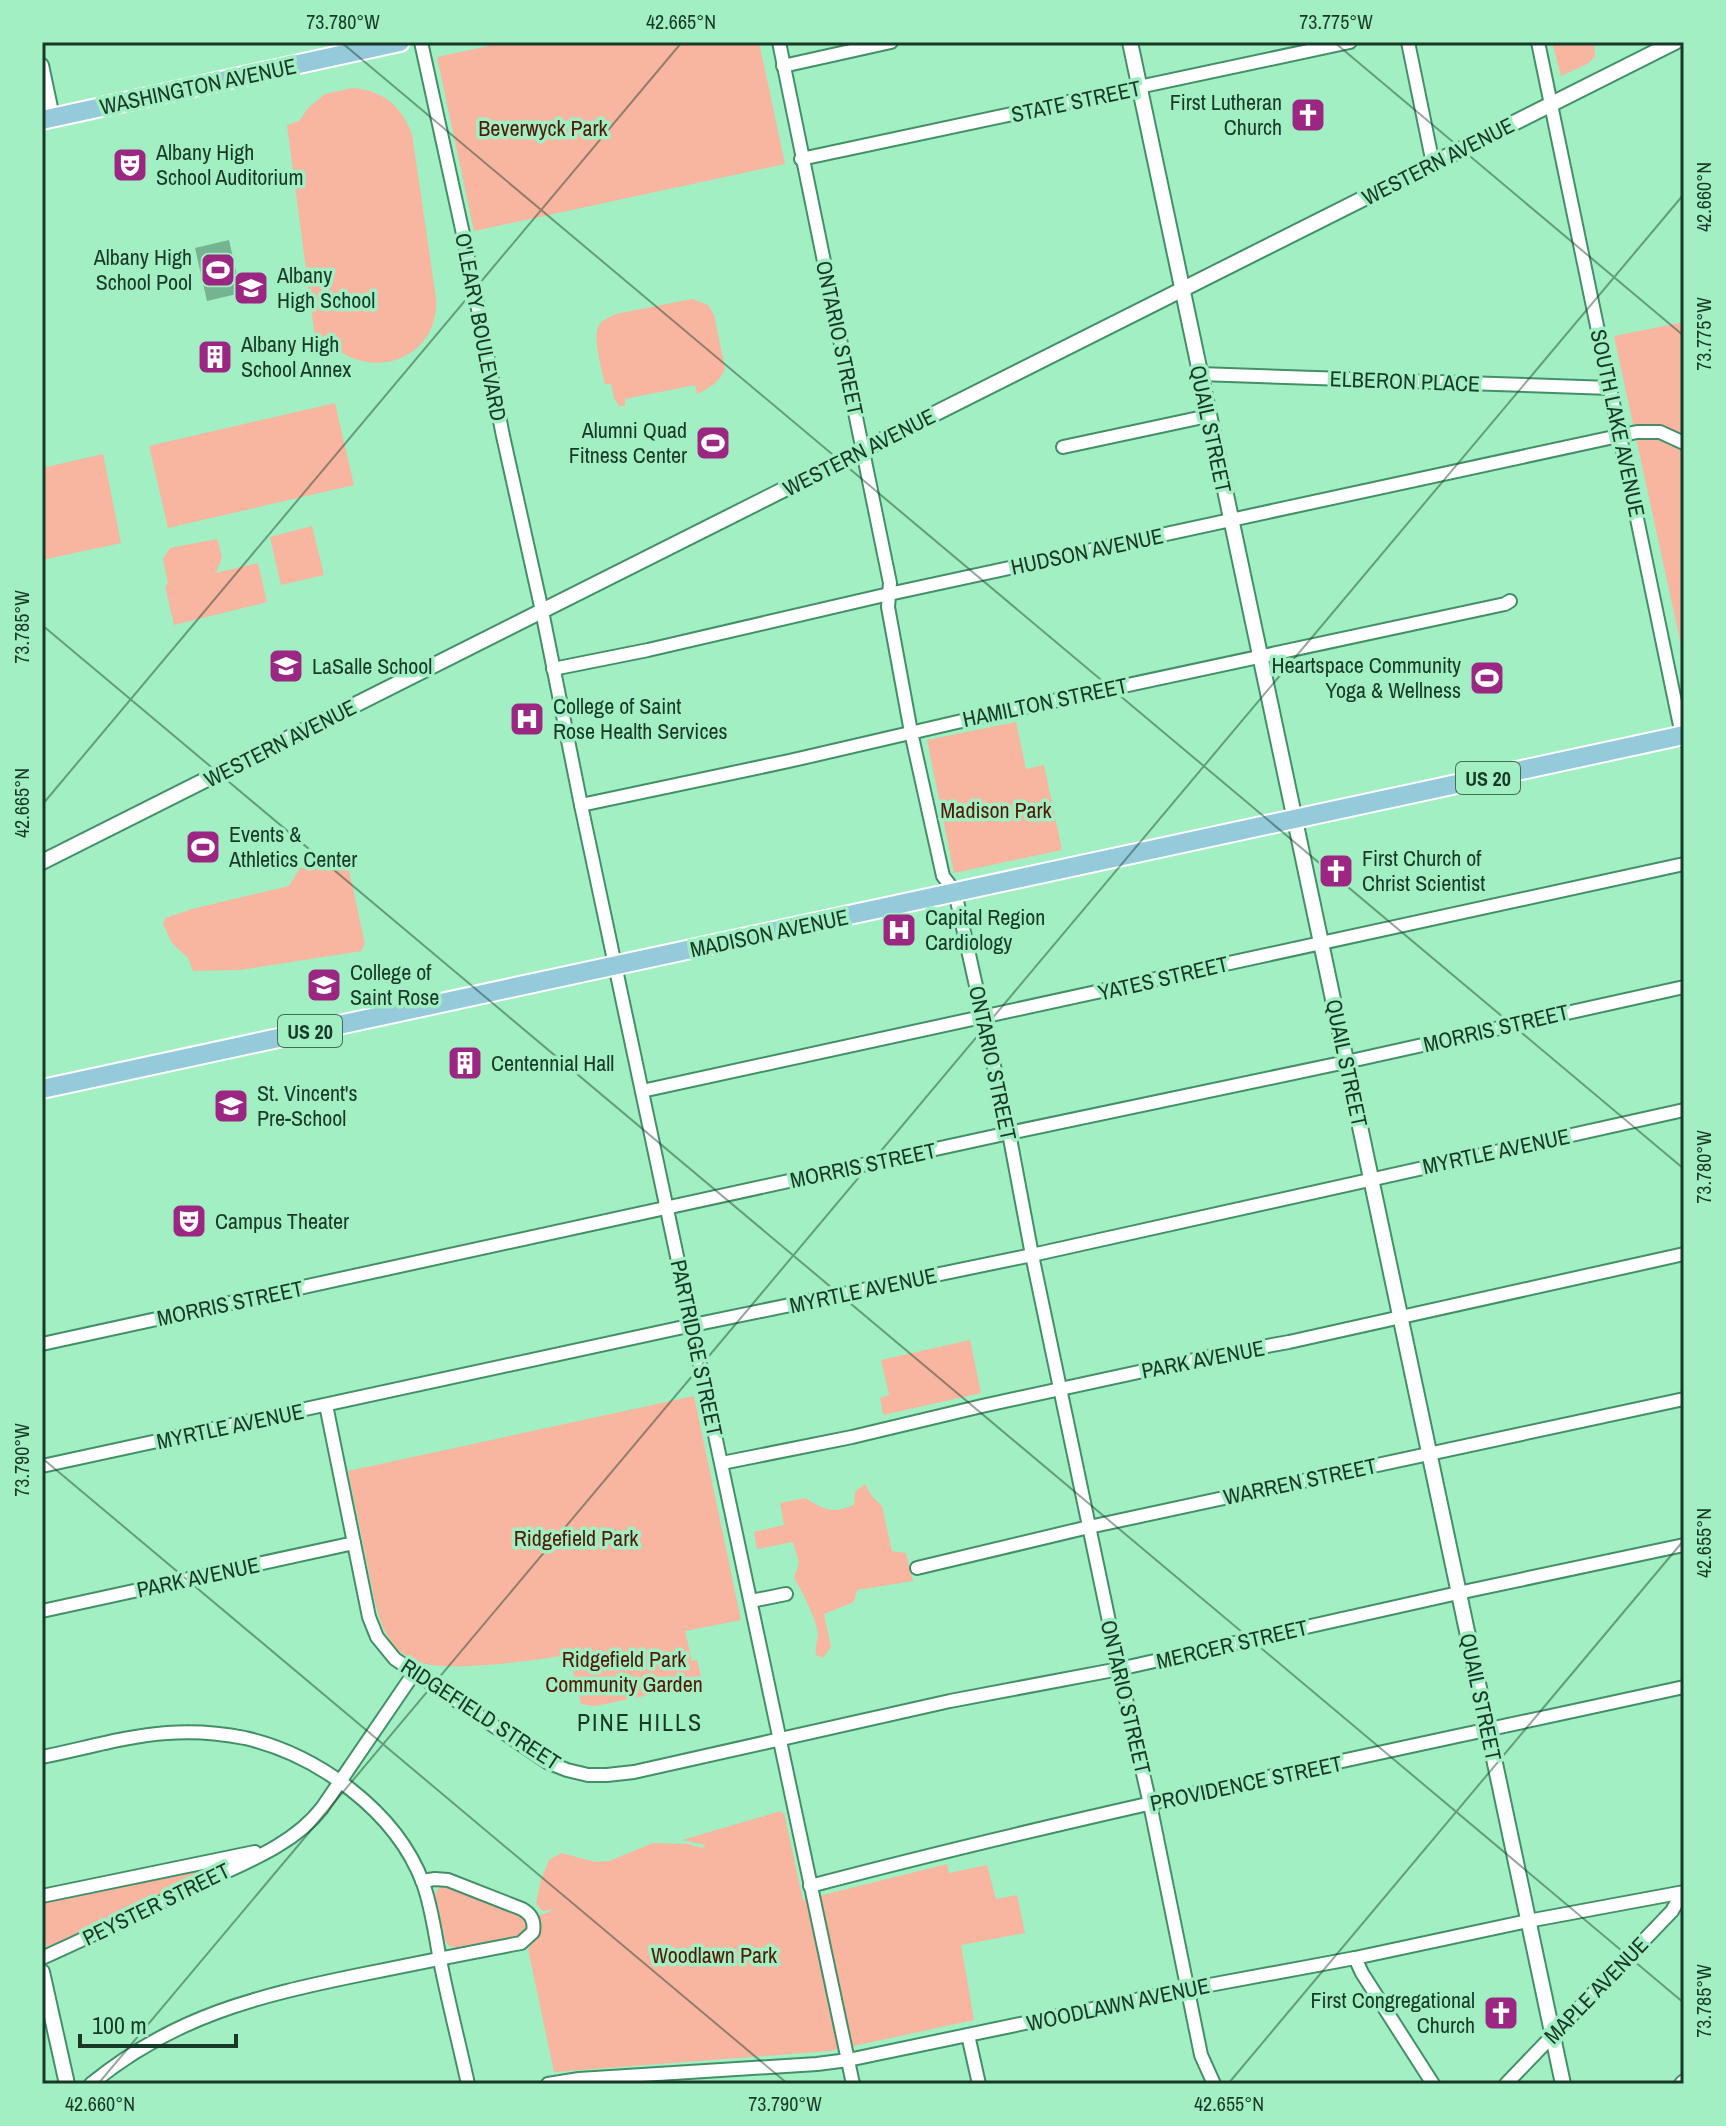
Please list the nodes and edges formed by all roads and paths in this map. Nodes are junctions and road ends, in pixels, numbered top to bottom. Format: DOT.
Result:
graph roads {
  1 [pos="400,42"];
  2 [pos="421,42"];
  3 [pos="779,42"];
  4 [pos="891,42"];
  5 [pos="1130,42"];
  6 [pos="1350,42"];
  7 [pos="1408,42"];
  8 [pos="1538,42"];
  9 [pos="1675,42"];
  10 [pos="42,65"];
  11 [pos="783,66"];
  12 [pos="1140,87"];
  13 [pos="1552,104"];
  14 [pos="48,118"];
  15 [pos="801,159"];
  16 [pos="1433,164"];
  17 [pos="1181,290"];
  18 [pos="1199,374"];
  19 [pos="1611,388"];
  20 [pos="1208,416"];
  21 [pos="1621,436"];
  22 [pos="1684,443"];
  23 [pos="1063,447"];
  24 [pos="863,450"];
  25 [pos="1231,520"];
  26 [pos="889,594"];
  27 [pos="1510,601"];
  28 [pos="542,611"];
  29 [pos="1259,656"];
  30 [pos="553,669"];
  31 [pos="911,732"];
  32 [pos="1684,738"];
  33 [pos="581,805"];
  34 [pos="1294,819"];
  35 [pos="42,862"];
  36 [pos="1684,864"];
  37 [pos="955,892"];
  38 [pos="1322,942"];
  39 [pos="615,966"];
  40 [pos="1684,987"];
  41 [pos="984,1018"];
  42 [pos="1346,1062"];
  43 [pos="42,1089"];
  44 [pos="642,1091"];
  45 [pos="1684,1110"];
  46 [pos="1009,1133"];
  47 [pos="1372,1178"];
  48 [pos="667,1208"];
  49 [pos="1684,1254"];
  50 [pos="1032,1255"];
  51 [pos="1399,1317"];
  52 [pos="693,1325"];
  53 [pos="42,1344"];
  54 [pos="1060,1390"];
  55 [pos="1684,1399"];
  56 [pos="326,1405"];
  57 [pos="1428,1454"];
  58 [pos="722,1463"];
  59 [pos="42,1466"];
  60 [pos="1089,1527"];
  61 [pos="354,1543"];
  62 [pos="1684,1545"];
  63 [pos="917,1568"];
  64 [pos="1458,1593"];
  65 [pos="786,1594"];
  66 [pos="751,1601"];
  67 [pos="42,1611"];
  68 [pos="1119,1669"];
  69 [pos="414,1673"];
  70 [pos="1684,1687"];
  71 [pos="1489,1730"];
  72 [pos="780,1738"];
  73 [pos="42,1757"];
  74 [pos="340,1782"];
  75 [pos="1150,1804"];
  76 [pos="270,1849"];
  77 [pos="422,1881"];
  78 [pos="810,1886"];
  79 [pos="1683,1893"];
  80 [pos="42,1896"];
  81 [pos="1528,1921"];
  82 [pos="42,1958"];
  83 [pos="440,1958"];
  84 [pos="1355,1958"];
  85 [pos="42,1972"];
  86 [pos="1188,1989"];
  87 [pos="968,2035"];
  88 [pos="1553,2036"];
  89 [pos="848,2060"];
  90 [pos="692,2078"];
  91 [pos="67,2084"];
  92 [pos="91,2084"];
  93 [pos="468,2084"];
  94 [pos="548,2084"];
  95 [pos="853,2084"];
  96 [pos="979,2084"];
  97 [pos="1214,2084"];
  98 [pos="1433,2084"];
  99 [pos="1506,2084"];
  100 [pos="1563,2084"];
  1 -- 14 [label="main road, WASHINGTON AVENUE"];
  2 -- 28 [label="street, O'LEARY BOULEVARD"];
  3 -- 11 [label="street, ONTARIO STREET"];
  4 -- 11 [label="street"];
  5 -- 12 [label="street, QUAIL STREET"];
  6 -- 12 [label="street, STATE STREET"];
  7 -- 16 [label="street"];
  8 -- 13 [label="street, SOUTH LAKE AVENUE"];
  9 -- 13 [label="street, WESTERN AVENUE"];
  10 -- 14 [label="street"];
  11 -- 15 [label="street, ONTARIO STREET"];
  12 -- 15 [label="street, STATE STREET"];
  12 -- 17 [label="street, QUAIL STREET"];
  13 -- 16 [label="street, WESTERN AVENUE"];
  13 -- 19 [label="street, SOUTH LAKE AVENUE"];
  15 -- 24 [label="street, ONTARIO STREET"];
  16 -- 17 [label="street, WESTERN AVENUE"];
  17 -- 18 [label="street, QUAIL STREET"];
  17 -- 24 [label="street, WESTERN AVENUE"];
  18 -- 19 [label="street, ELBERON PLACE"];
  18 -- 20 [label="street, QUAIL STREET"];
  19 -- 21 [label="street, SOUTH LAKE AVENUE"];
  20 -- 23 [label="street"];
  20 -- 25 [label="street, QUAIL STREET"];
  21 -- 22 [label="street, HUDSON AVENUE"];
  21 -- 25 [label="street, HUDSON AVENUE"];
  21 -- 32 [label="street, SOUTH LAKE AVENUE"];
  24 -- 26 [label="street, ONTARIO STREET"];
  24 -- 28 [label="street, WESTERN AVENUE"];
  25 -- 26 [label="street, HUDSON AVENUE"];
  25 -- 29 [label="street, QUAIL STREET"];
  26 -- 30 [label="street, HUDSON AVENUE"];
  26 -- 31 [label="street, ONTARIO STREET"];
  27 -- 29 [label="street, HAMILTON STREET"];
  28 -- 30 [label="street, PARTRIDGE STREET"];
  28 -- 35 [label="street, WESTERN AVENUE"];
  29 -- 31 [label="street, HAMILTON STREET"];
  29 -- 34 [label="street, QUAIL STREET"];
  30 -- 33 [label="street, PARTRIDGE STREET"];
  31 -- 33 [label="street, HAMILTON STREET"];
  31 -- 37 [label="street, ONTARIO STREET"];
  32 -- 34 [label="main road, MADISON AVENUE / US 20"];
  33 -- 39 [label="street, PARTRIDGE STREET"];
  34 -- 37 [label="main road, MADISON AVENUE / US 20"];
  34 -- 38 [label="street, QUAIL STREET"];
  36 -- 38 [label="street, YATES STREET"];
  37 -- 39 [label="main road, MADISON AVENUE / US 20"];
  37 -- 41 [label="street, ONTARIO STREET"];
  38 -- 41 [label="street, YATES STREET"];
  38 -- 42 [label="street, QUAIL STREET"];
  39 -- 43 [label="main road, MADISON AVENUE / US 20"];
  39 -- 44 [label="street, PARTRIDGE STREET"];
  40 -- 42 [label="street, MORRIS STREET"];
  41 -- 44 [label="street, YATES STREET"];
  41 -- 46 [label="street, ONTARIO STREET"];
  42 -- 46 [label="street, MORRIS STREET"];
  42 -- 47 [label="street, QUAIL STREET"];
  44 -- 48 [label="street, PARTRIDGE STREET"];
  45 -- 47 [label="street, MYRTLE AVENUE"];
  46 -- 48 [label="street, MORRIS STREET"];
  46 -- 50 [label="street, ONTARIO STREET"];
  47 -- 50 [label="street, MYRTLE AVENUE"];
  47 -- 51 [label="street, QUAIL STREET"];
  48 -- 52 [label="street, PARTRIDGE STREET"];
  48 -- 53 [label="street, MORRIS STREET"];
  49 -- 51 [label="street, PARK AVENUE"];
  50 -- 52 [label="street, MYRTLE AVENUE"];
  50 -- 54 [label="street, ONTARIO STREET"];
  51 -- 54 [label="street, PARK AVENUE"];
  51 -- 57 [label="street, QUAIL STREET"];
  52 -- 56 [label="street, MYRTLE AVENUE"];
  52 -- 58 [label="street, PARTRIDGE STREET"];
  54 -- 58 [label="street, PARK AVENUE"];
  54 -- 60 [label="street, ONTARIO STREET"];
  55 -- 57 [label="street, WARREN STREET"];
  56 -- 59 [label="street, MYRTLE AVENUE"];
  56 -- 61 [label="street, RIDGEFIELD STREET"];
  57 -- 60 [label="street, WARREN STREET"];
  57 -- 64 [label="street, QUAIL STREET"];
  58 -- 66 [label="street, PARTRIDGE STREET"];
  60 -- 63 [label="street, WARREN STREET"];
  60 -- 68 [label="street, ONTARIO STREET"];
  61 -- 67 [label="street, PARK AVENUE"];
  61 -- 69 [label="street, RIDGEFIELD STREET"];
  62 -- 64 [label="street, MERCER STREET"];
  64 -- 68 [label="street, MERCER STREET"];
  64 -- 71 [label="street, QUAIL STREET"];
  65 -- 66 [label="street"];
  66 -- 72 [label="street, PARTRIDGE STREET"];
  68 -- 72 [label="street, MERCER STREET"];
  68 -- 75 [label="street, ONTARIO STREET"];
  69 -- 72 [label="street, RIDGEFIELD STREET"];
  69 -- 74 [label="street, PEYSTER STREET"];
  70 -- 71 [label="street, PROVIDENCE STREET"];
  71 -- 75 [label="street, PROVIDENCE STREET"];
  71 -- 81 [label="street, QUAIL STREET"];
  72 -- 78 [label="street, PARTRIDGE STREET"];
  73 -- 74 [label="street"];
  74 -- 76 [label="street, PEYSTER STREET"];
  74 -- 77 [label="street"];
  75 -- 78 [label="street, PROVIDENCE STREET"];
  75 -- 86 [label="street, ONTARIO STREET"];
  76 -- 80 [label="street, PEYSTER STREET"];
  76 -- 82 [label="street, PEYSTER STREET"];
  77 -- 83 [label="street"];
  77 -- 83 [label="street"];
  78 -- 89 [label="street, PARTRIDGE STREET"];
  79 -- 81 [label="street, WOODLAWN AVENUE"];
  79 -- 88 [label="street, MAPLE AVENUE"];
  81 -- 84 [label="street, WOODLAWN AVENUE"];
  81 -- 88 [label="street, QUAIL STREET"];
  83 -- 92 [label="street"];
  83 -- 93 [label="street"];
  84 -- 86 [label="street, WOODLAWN AVENUE"];
  84 -- 98 [label="street"];
  85 -- 91 [label="street"];
  86 -- 87 [label="street, WOODLAWN AVENUE"];
  86 -- 97 [label="street, ONTARIO STREET"];
  87 -- 89 [label="street, WOODLAWN AVENUE"];
  87 -- 96 [label="street"];
  88 -- 99 [label="street, MAPLE AVENUE"];
  88 -- 100 [label="street, QUAIL STREET"];
  89 -- 90 [label="street, WOODLAWN AVENUE"];
  89 -- 95 [label="street, PARTRIDGE STREET"];
  90 -- 94 [label="street, WOODLAWN AVENUE"];
}
